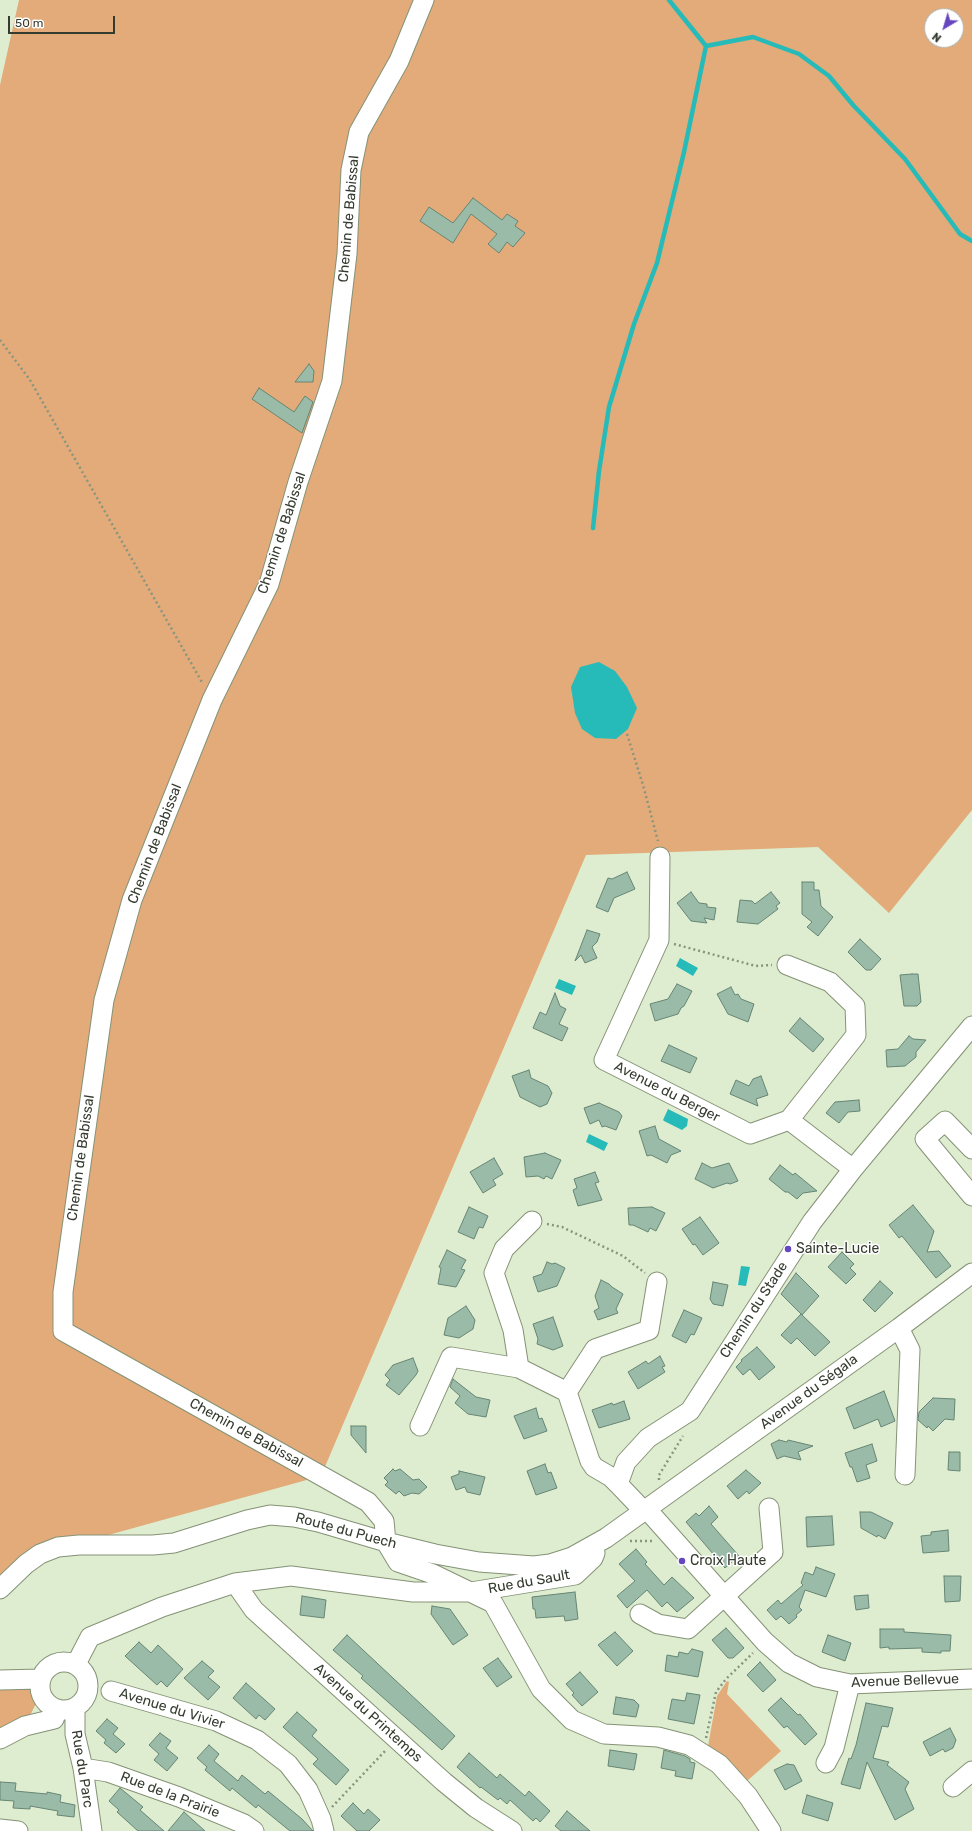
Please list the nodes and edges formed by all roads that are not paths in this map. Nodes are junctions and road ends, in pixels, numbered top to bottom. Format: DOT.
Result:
graph roads {
  1 [pos="424,0"];
  2 [pos="660,857"];
  3 [pos="787,965"];
  4 [pos="972,1026"];
  5 [pos="789,1120"];
  6 [pos="972,1149"];
  7 [pos="853,1169"];
  8 [pos="972,1196"];
  9 [pos="532,1221"];
  10 [pos="972,1273"];
  11 [pos="657,1282"];
  12 [pos="899,1328"];
  13 [pos="519,1368"];
  14 [pos="567,1392"];
  15 [pos="420,1426"];
  16 [pos="905,1475"];
  17 [pos="618,1484"];
  18 [pos="769,1508"];
  19 [pos="645,1509"];
  20 [pos="386,1542"];
  21 [pos="600,1542"];
  22 [pos="235,1583"];
  23 [pos="0,1589"];
  24 [pos="471,1592"];
  25 [pos="724,1597"];
  26 [pos="640,1614"];
  27 [pos="79,1667"];
  28 [pos="972,1679"];
  29 [pos="0,1680"];
  30 [pos="850,1684"];
  31 [pos="40,1686"];
  32 [pos="111,1691"];
  33 [pos="72,1706"];
  34 [pos="25,1726"];
  35 [pos="0,1739"];
  36 [pos="826,1763"];
  37 [pos="83,1768"];
  38 [pos="972,1771"];
  39 [pos="953,1787"];
  40 [pos="322,1825"];
  41 [pos="0,1829"];
  42 [pos="18,1831"];
  43 [pos="92,1831"];
  44 [pos="254,1831"];
  45 [pos="512,1831"];
  46 [pos="771,1831"];
  1 -- 20 [label="street, Chemin de Babissal"];
  2 -- 5 [label="street, Avenue du Berger"];
  3 -- 5 [label="street"];
  4 -- 7 [label="street, Chemin du Stade"];
  5 -- 7 [label="street"];
  6 -- 8 [label="street"];
  7 -- 17 [label="street, Chemin du Stade"];
  9 -- 13 [label="street"];
  10 -- 12 [label="street, Avenue du Ségala"];
  11 -- 14 [label="street"];
  12 -- 16 [label="street"];
  12 -- 19 [label="street, Avenue du Ségala"];
  13 -- 14 [label="street"];
  13 -- 15 [label="street"];
  14 -- 17 [label="street"];
  17 -- 19 [label="street"];
  18 -- 25 [label="street"];
  19 -- 21 [label="street, Route du Puech"];
  19 -- 25 [label="street, Avenue Bellevue"];
  20 -- 21 [label="street, Route du Puech"];
  20 -- 23 [label="street, Route du Puech"];
  20 -- 24 [label="street"];
  21 -- 24 [label="street, Rue du Sault"];
  22 -- 24 [label="street, Rue du Sault"];
  22 -- 27 [label="street, Rue du Sault"];
  22 -- 45 [label="street, Avenue du Printemps"];
  24 -- 46 [label="street"];
  25 -- 26 [label="street"];
  25 -- 30 [label="street, Avenue Bellevue"];
  27 -- 31 [label="street"];
  27 -- 32 [label="street, Avenue du Vivier"];
  27 -- 33 [label="street"];
  28 -- 30 [label="street, Avenue Bellevue"];
  29 -- 31 [label="street"];
  30 -- 36 [label="street"];
  31 -- 33 [label="street"];
  31 -- 34 [label="street"];
  32 -- 33 [label="street, Avenue du Vivier"];
  32 -- 40 [label="street, Avenue du Vivier"];
  33 -- 34 [label="street"];
  33 -- 37 [label="street, Rue du Parc"];
  34 -- 35 [label="street"];
  37 -- 43 [label="street, Rue du Parc"];
  37 -- 44 [label="street, Rue de la Prairie"];
  38 -- 39 [label="street"];
  41 -- 42 [label="street"];
}
